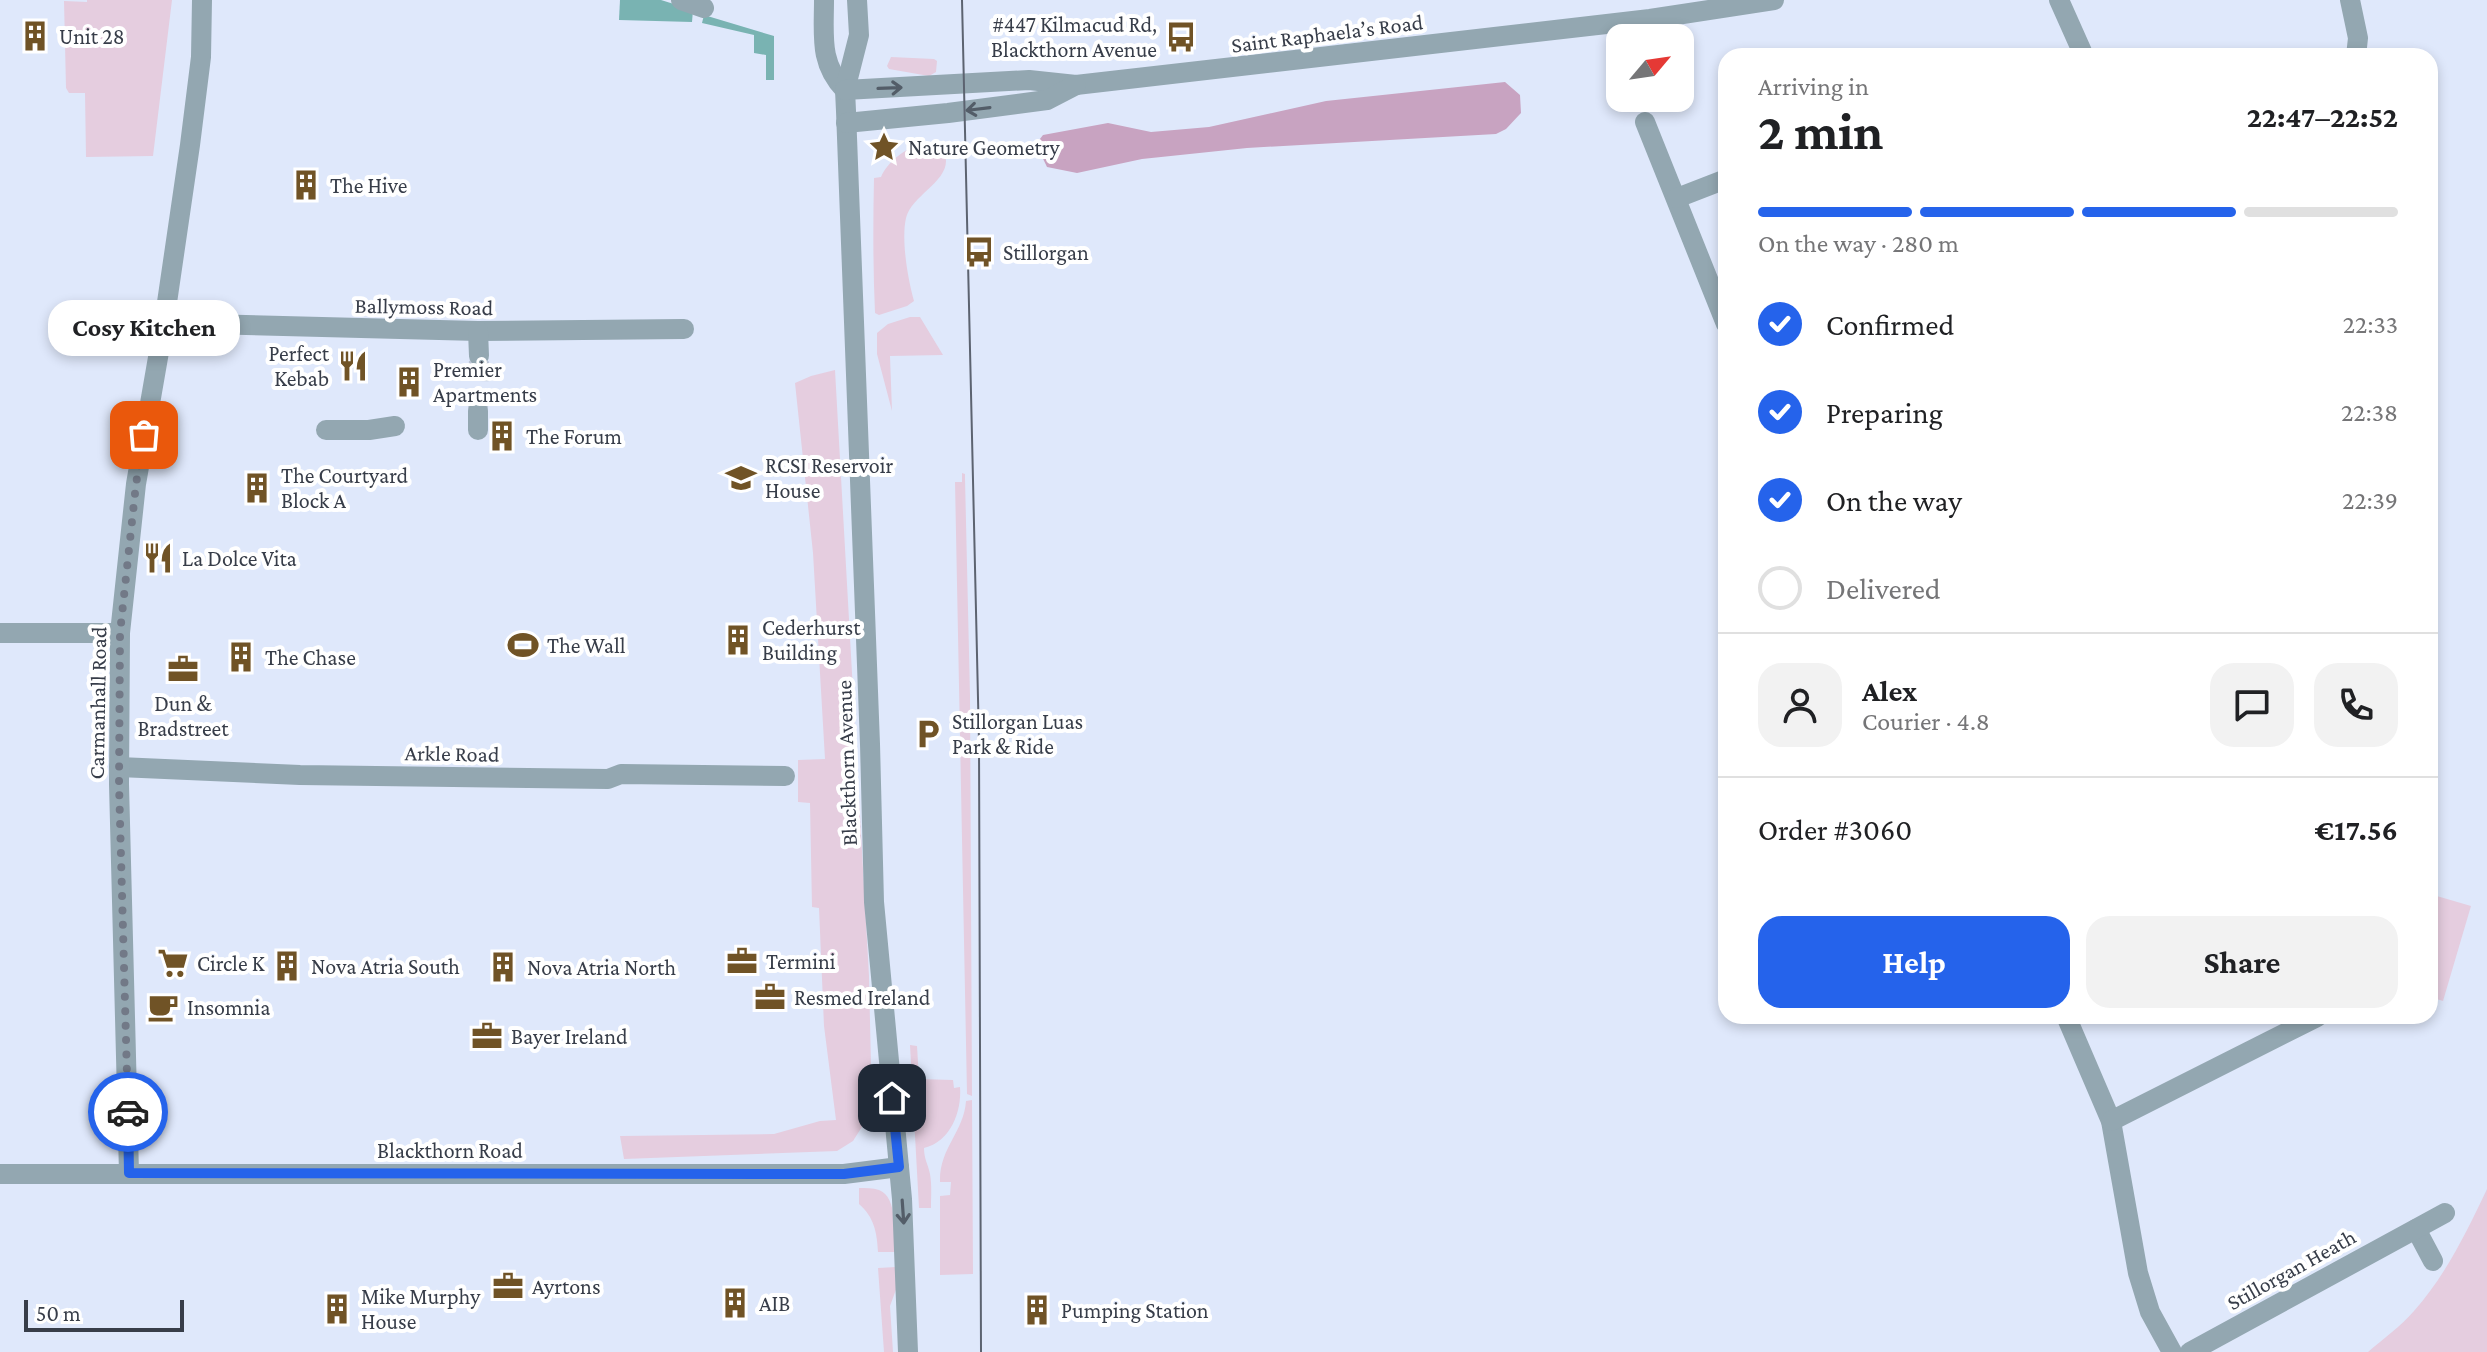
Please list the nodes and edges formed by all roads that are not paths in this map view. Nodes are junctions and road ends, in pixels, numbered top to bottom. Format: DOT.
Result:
graph roads {
  1 [pos="202,0"];
  2 [pos="681,0"];
  3 [pos="824,0"];
  4 [pos="857,0"];
  5 [pos="1774,0"];
  6 [pos="2059,0"];
  7 [pos="2350,0"];
  8 [pos="704,8"];
  9 [pos="2080,48"];
  10 [pos="2357,48"];
  11 [pos="1076,85"];
  12 [pos="845,90"];
  13 [pos="1645,122"];
  14 [pos="846,123"];
  15 [pos="1718,182"];
  16 [pos="1677,198"];
  17 [pos="1718,303"];
  18 [pos="164,323"];
  19 [pos="684,329"];
  20 [pos="478,331"];
  21 [pos="479,356"];
  22 [pos="395,426"];
  23 [pos="326,430"];
  24 [pos="0,633"];
  25 [pos="120,633"];
  26 [pos="119,767"];
  27 [pos="785,776"];
  28 [pos="2069,1024"];
  29 [pos="2303,1024"];
  30 [pos="2111,1121"];
  31 [pos="899,1167"];
  32 [pos="129,1173"];
  33 [pos="0,1174"];
  34 [pos="2445,1213"];
  35 [pos="2416,1229"];
  36 [pos="2433,1261"];
  37 [pos="908,1352"];
  38 [pos="2172,1352"];
  39 [pos="2190,1352"];
  1 -- 18 [label="street, Carmanhall Road"];
  2 -- 8 [label="street"];
  3 -- 12 [label="street"];
  4 -- 12 [label="street"];
  5 -- 11 [label="street, Saint Raphaela’s Road"];
  6 -- 9 [label="street"];
  7 -- 10 [label="street"];
  12 -- 11 [label="street, Saint Raphaela’s Road, one-way"];
  11 -- 14 [label="street, Saint Raphaela’s Road, one-way"];
  12 -- 14 [label="street, Blackthorn Avenue"];
  13 -- 16 [label="street"];
  14 -- 31 [label="street, Blackthorn Avenue"];
  15 -- 16 [label="street"];
  16 -- 17 [label="street"];
  18 -- 20 [label="street, Ballymoss Road"];
  18 -- 25 [label="street, Carmanhall Road"];
  19 -- 20 [label="street, Ballymoss Road"];
  20 -- 21 [label="street"];
  22 -- 23 [label="street"];
  24 -- 25 [label="street"];
  25 -- 26 [label="street, Carmanhall Road"];
  26 -- 27 [label="street, Arkle Road"];
  26 -- 32 [label="street, Carmanhall Road"];
  28 -- 30 [label="street"];
  29 -- 30 [label="street"];
  30 -- 38 [label="street"];
  31 -- 32 [label="street, Blackthorn Road"];
  31 -- 37 [label="street, Blackthorn Avenue, one-way"];
  32 -- 33 [label="street, Blackthorn Road"];
  34 -- 35 [label="street, Stillorgan Heath"];
  35 -- 36 [label="street"];
  35 -- 39 [label="street, Stillorgan Heath"];
}
